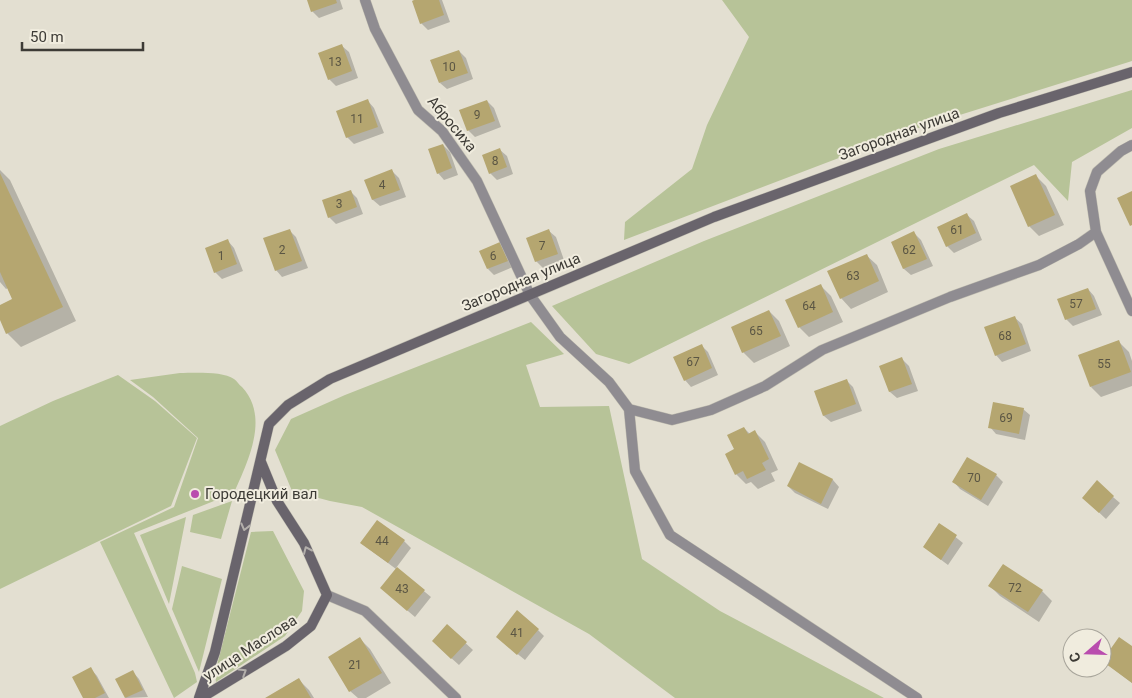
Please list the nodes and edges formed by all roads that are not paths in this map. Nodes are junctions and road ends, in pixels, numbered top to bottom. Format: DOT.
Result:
graph roads {
  1 [pos="365,0"];
  2 [pos="1132,72"];
  3 [pos="1132,145"];
  4 [pos="1096,232"];
  5 [pos="530,295"];
  6 [pos="1132,311"];
  7 [pos="629,409"];
  8 [pos="261,462"];
  9 [pos="326,595"];
  10 [pos="200,698"];
  11 [pos="456,698"];
  12 [pos="917,698"];
  1 -- 5 [label="street, Абросиха"];
  2 -- 5 [label="street, Загородная улица"];
  3 -- 4 [label="street"];
  4 -- 6 [label="street"];
  4 -- 7 [label="street"];
  5 -- 7 [label="street, Абросиха"];
  5 -- 8 [label="street, Загородная улица"];
  7 -- 12 [label="street"];
  9 -- 8 [label="street, one-way"];
  8 -- 10 [label="street, Загородная улица, one-way"];
  10 -- 9 [label="street, улица Маслова, one-way"];
  9 -- 11 [label="street"];
}
